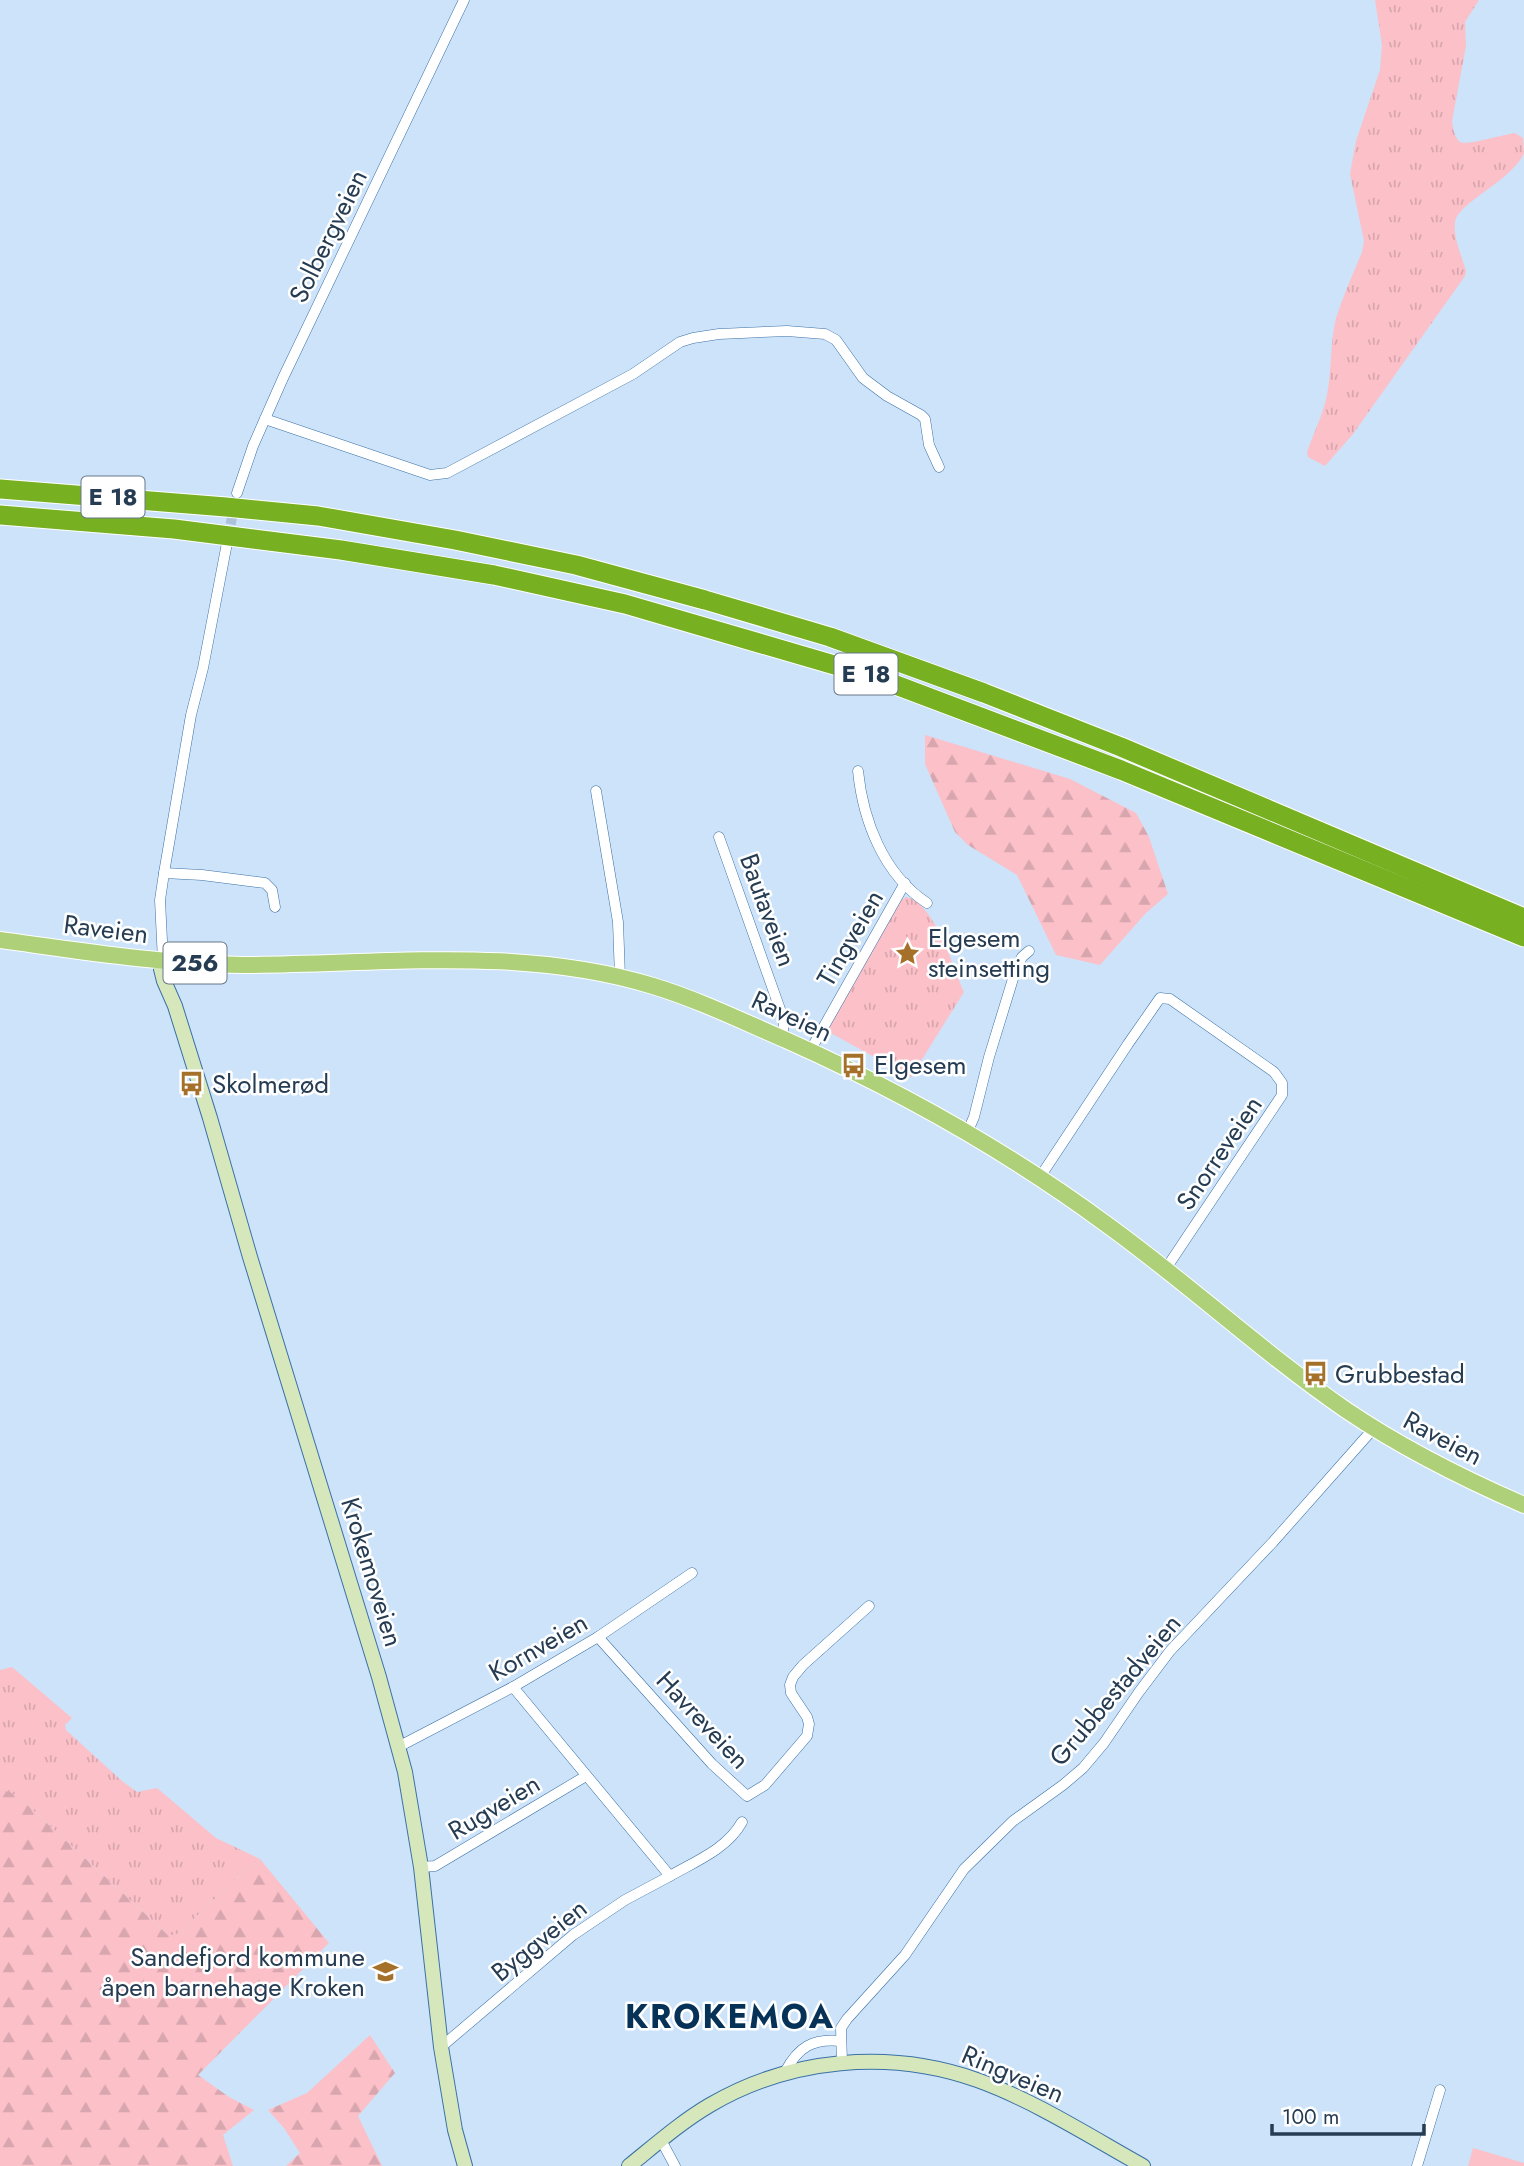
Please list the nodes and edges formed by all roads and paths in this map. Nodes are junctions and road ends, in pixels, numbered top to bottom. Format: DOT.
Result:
graph roads {
  1 [pos="464,0"];
  2 [pos="265,419"];
  3 [pos="939,467"];
  4 [pos="0,489"];
  5 [pos="231,500"];
  6 [pos="0,515"];
  7 [pos="227,543"];
  8 [pos="858,771"];
  9 [pos="596,791"];
  10 [pos="719,837"];
  11 [pos="163,873"];
  12 [pos="905,883"];
  13 [pos="927,903"];
  14 [pos="275,907"];
  15 [pos="1524,918"];
  16 [pos="1524,937"];
  17 [pos="0,940"];
  18 [pos="1028,951"];
  19 [pos="163,961"];
  20 [pos="620,977"];
  21 [pos="782,1038"];
  22 [pos="810,1051"];
  23 [pos="967,1133"];
  24 [pos="1040,1177"];
  25 [pos="1165,1270"];
  26 [pos="1374,1428"];
  27 [pos="1524,1505"];
  28 [pos="692,1573"];
  29 [pos="869,1606"];
  30 [pos="598,1637"];
  31 [pos="513,1687"];
  32 [pos="398,1747"];
  33 [pos="586,1776"];
  34 [pos="742,1822"];
  35 [pos="421,1867"];
  36 [pos="670,1876"];
  37 [pos="841,2041"];
  38 [pos="441,2047"];
  39 [pos="842,2063"];
  40 [pos="785,2072"];
  41 [pos="1440,2090"];
  42 [pos="661,2140"];
  43 [pos="465,2166"];
  44 [pos="629,2166"];
  45 [pos="675,2166"];
  46 [pos="1143,2166"];
  47 [pos="1417,2166"];
  1 -- 2 [label="street, Solbergveien"];
  2 -- 3 [label="street"];
  2 -- 5 [label="street, Solbergveien"];
  4 -- 5 [label="highway, E 18"];
  5 -- 15 [label="highway, E 18"];
  6 -- 16 [label="highway, E 18"];
  7 -- 11 [label="street"];
  8 -- 12 [label="street, Tingveien"];
  9 -- 20 [label="street"];
  10 -- 21 [label="street, Bautaveien"];
  11 -- 14 [label="street"];
  11 -- 19 [label="street"];
  12 -- 13 [label="street, Tingveien"];
  12 -- 22 [label="street, Tingveien"];
  17 -- 19 [label="main road, Raveien / 256"];
  18 -- 23 [label="street"];
  19 -- 20 [label="main road, Raveien / 256"];
  19 -- 32 [label="main road, Krokemoveien"];
  20 -- 21 [label="main road, Raveien / 256"];
  21 -- 22 [label="main road, Raveien / 256"];
  22 -- 23 [label="main road, Raveien / 256"];
  23 -- 24 [label="main road, Raveien / 256"];
  24 -- 25 [label="main road, Raveien / 256"];
  24 -- 25 [label="street, Snorreveien"];
  25 -- 26 [label="main road, Raveien / 256"];
  26 -- 27 [label="main road, Raveien / 256"];
  26 -- 37 [label="street, Grubbestadveien"];
  28 -- 30 [label="street, Kornveien"];
  29 -- 30 [label="street, Havreveien"];
  30 -- 31 [label="street, Kornveien"];
  31 -- 32 [label="street, Kornveien"];
  31 -- 33 [label="street"];
  32 -- 35 [label="main road, Krokemoveien"];
  33 -- 35 [label="street, Rugveien"];
  33 -- 36 [label="street"];
  34 -- 36 [label="street, Byggveien"];
  35 -- 38 [label="main road, Krokemoveien"];
  36 -- 38 [label="street, Byggveien"];
  37 -- 39 [label="street, Grubbestadveien"];
  37 -- 40 [label="street"];
  38 -- 43 [label="main road, Krokemoveien"];
  39 -- 40 [label="main road, Ringveien"];
  39 -- 46 [label="main road, Ringveien"];
  40 -- 42 [label="main road, Ringveien"];
  41 -- 47 [label="street"];
  42 -- 44 [label="main road, Ringveien"];
  42 -- 45 [label="street"];
}
